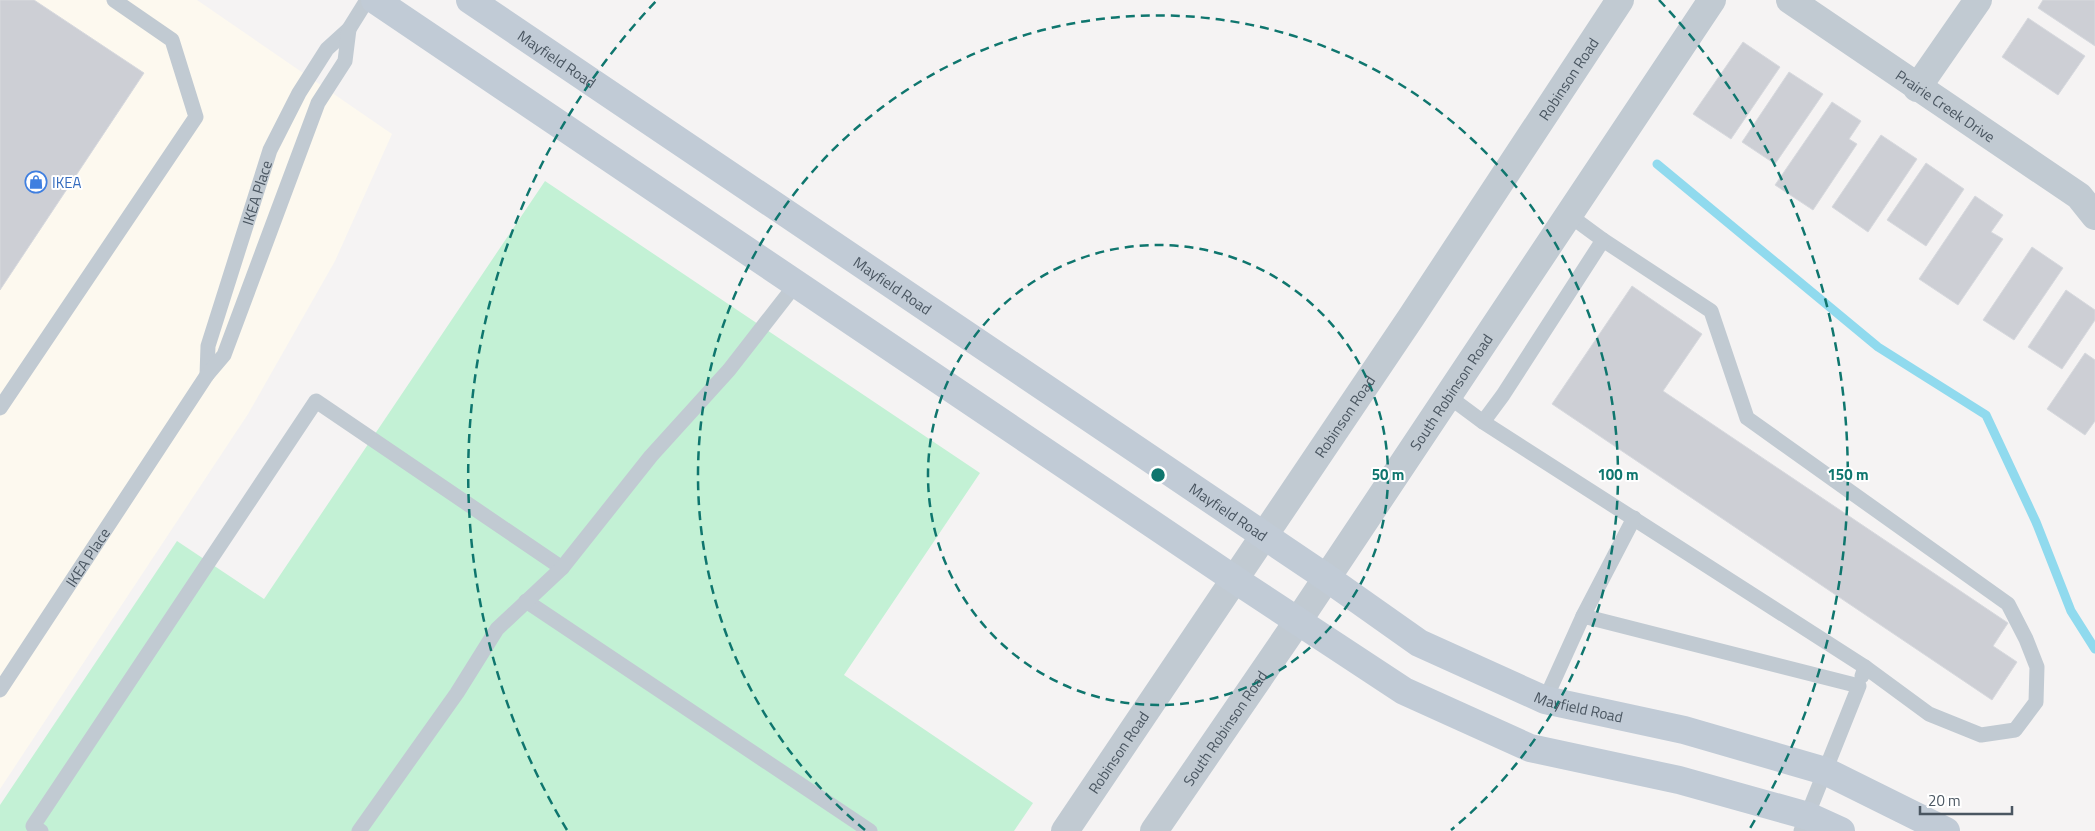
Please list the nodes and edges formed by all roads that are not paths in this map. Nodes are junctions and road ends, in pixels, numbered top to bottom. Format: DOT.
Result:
graph roads {
  1 [pos="114,0"];
  2 [pos="367,0"];
  3 [pos="376,0"];
  4 [pos="470,0"];
  5 [pos="1620,0"];
  6 [pos="1712,0"];
  7 [pos="1790,0"];
  8 [pos="1978,0"];
  9 [pos="349,29"];
  10 [pos="1917,88"];
  11 [pos="1569,215"];
  12 [pos="2095,216"];
  13 [pos="1603,240"];
  14 [pos="796,284"];
  15 [pos="208,375"];
  16 [pos="1448,396"];
  17 [pos="0,408"];
  18 [pos="1484,422"];
  19 [pos="1634,518"];
  20 [pos="1264,535"];
  21 [pos="562,568"];
  22 [pos="1327,578"];
  23 [pos="1234,579"];
  24 [pos="526,601"];
  25 [pos="1583,616"];
  26 [pos="1298,621"];
  27 [pos="1865,666"];
  28 [pos="1859,686"];
  29 [pos="0,690"];
  30 [pos="1545,700"];
  31 [pos="1825,771"];
  32 [pos="1805,824"];
  33 [pos="41,831"];
  34 [pos="359,831"];
  35 [pos="870,831"];
  36 [pos="1065,831"];
  37 [pos="1154,831"];
  38 [pos="1840,831"];
  39 [pos="1946,831"];
  1 -- 17 [label="lane"];
  2 -- 9 [label="lane, IKEA Place"];
  3 -- 14 [label="main road"];
  4 -- 20 [label="main road, Mayfield Road"];
  5 -- 20 [label="street, Robinson Road"];
  6 -- 11 [label="street, South Robinson Road"];
  7 -- 10 [label="street, Prairie Creek Drive"];
  8 -- 10 [label="street"];
  9 -- 15 [label="lane, IKEA Place"];
  9 -- 15 [label="lane, IKEA Place"];
  10 -- 12 [label="street, Prairie Creek Drive"];
  11 -- 13 [label="lane"];
  11 -- 16 [label="street, South Robinson Road"];
  13 -- 18 [label="lane"];
  13 -- 27 [label="lane"];
  14 -- 21 [label="lane"];
  14 -- 23 [label="main road"];
  15 -- 29 [label="lane, IKEA Place"];
  16 -- 18 [label="lane"];
  16 -- 22 [label="street, South Robinson Road"];
  18 -- 19 [label="lane"];
  19 -- 25 [label="lane"];
  19 -- 27 [label="lane"];
  20 -- 22 [label="main road, Mayfield Road"];
  20 -- 23 [label="street, Robinson Road"];
  21 -- 24 [label="lane"];
  21 -- 33 [label="lane"];
  22 -- 26 [label="street, South Robinson Road"];
  22 -- 30 [label="main road, Mayfield Road"];
  23 -- 26 [label="main road"];
  23 -- 36 [label="street, Robinson Road"];
  24 -- 34 [label="lane"];
  24 -- 35 [label="lane"];
  25 -- 28 [label="lane"];
  25 -- 30 [label="lane"];
  26 -- 32 [label="main road"];
  26 -- 37 [label="street, South Robinson Road"];
  27 -- 28 [label="lane"];
  28 -- 31 [label="lane"];
  30 -- 31 [label="main road, Mayfield Road"];
  31 -- 32 [label="lane"];
  31 -- 39 [label="main road, Mayfield Road"];
  32 -- 38 [label="main road"];
}
